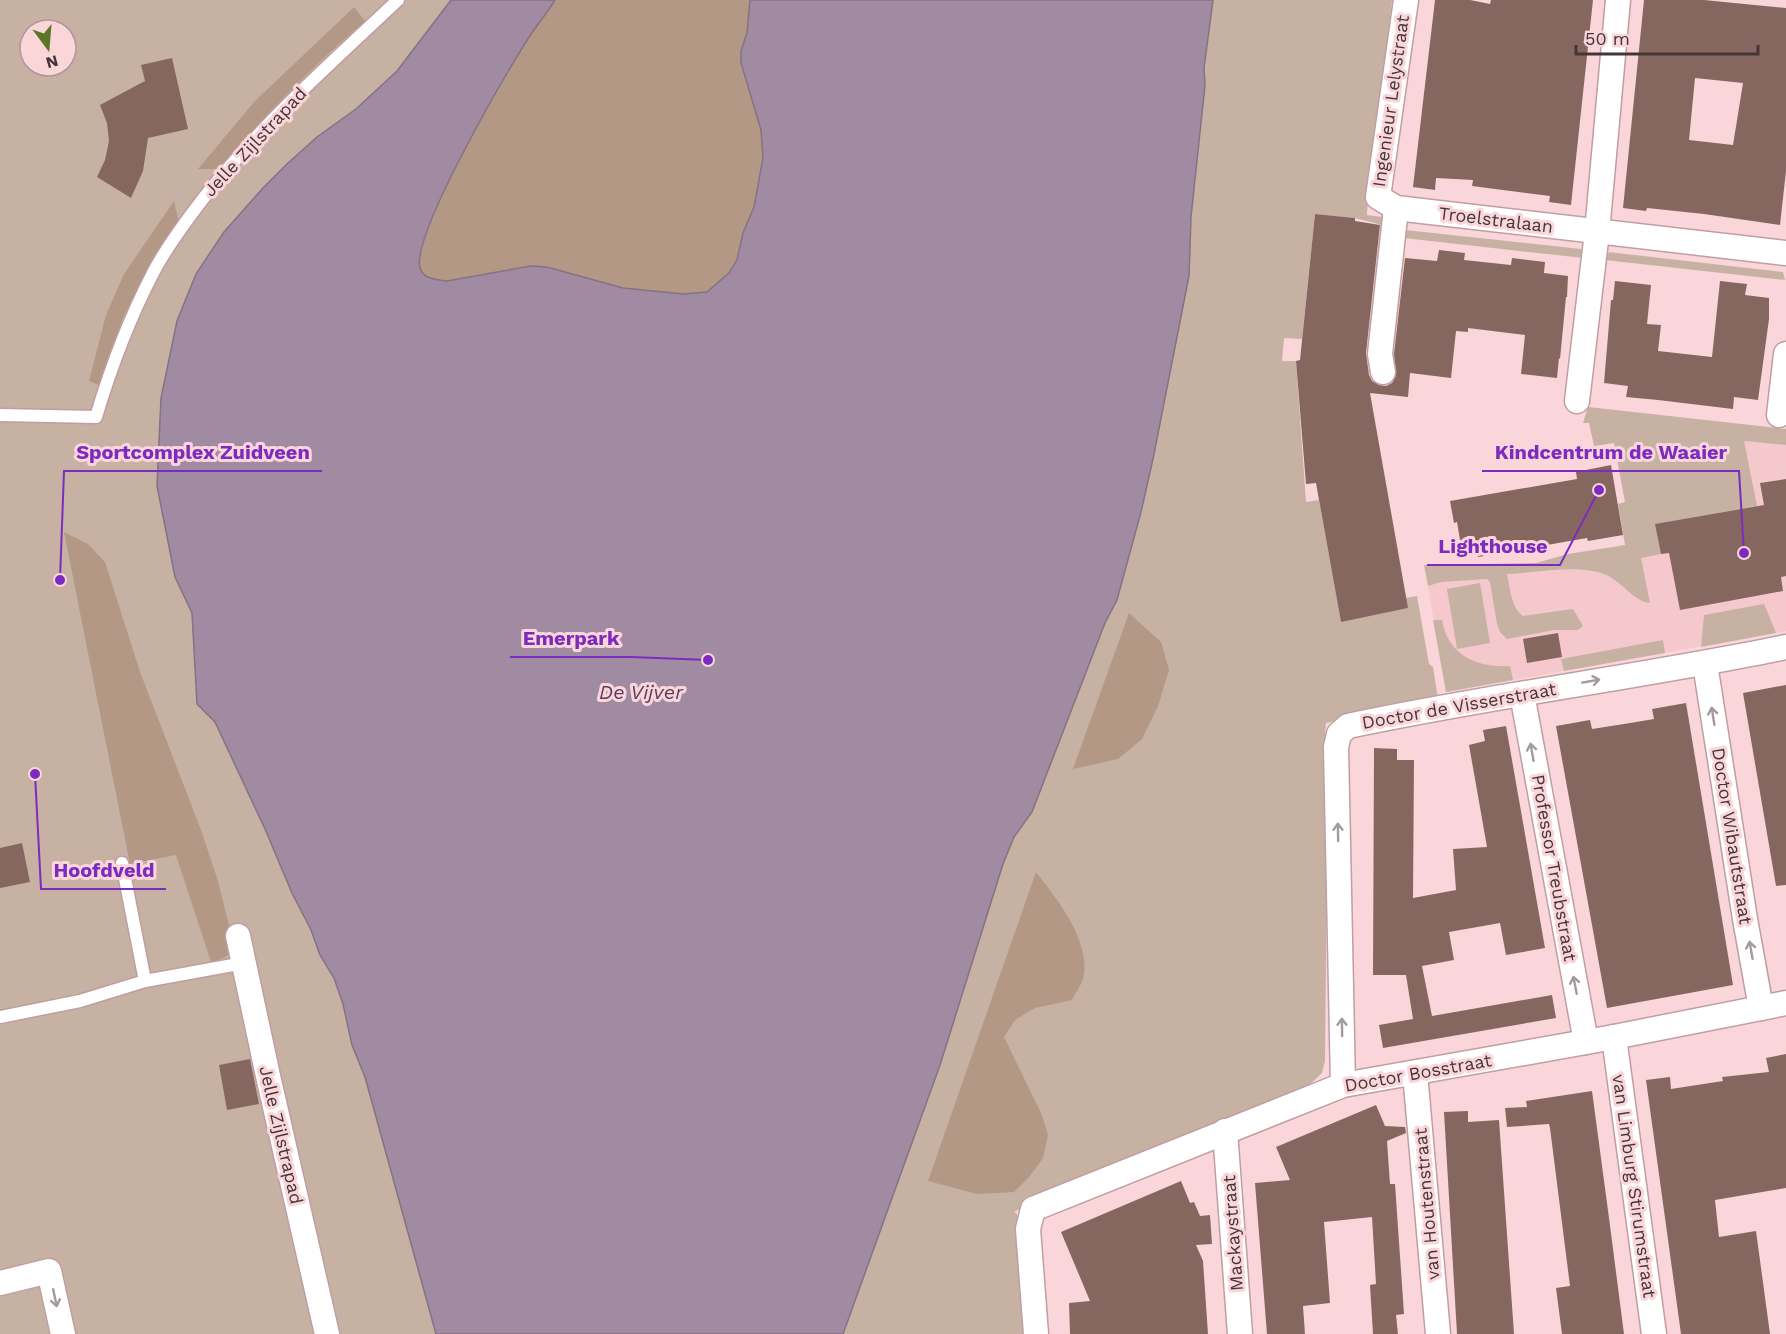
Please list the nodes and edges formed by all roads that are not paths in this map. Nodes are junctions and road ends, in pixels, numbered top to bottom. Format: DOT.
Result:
graph roads {
  1 [pos="398,0"];
  2 [pos="1406,0"];
  3 [pos="1618,0"];
  4 [pos="1396,208"];
  5 [pos="1597,232"];
  6 [pos="1786,254"];
  7 [pos="1786,354"];
  8 [pos="1383,372"];
  9 [pos="1577,401"];
  10 [pos="0,415"];
  11 [pos="1779,415"];
  12 [pos="1786,647"];
  13 [pos="1705,664"];
  14 [pos="1522,694"];
  15 [pos="122,863"];
  16 [pos="238,936"];
  17 [pos="244,963"];
  18 [pos="145,981"];
  19 [pos="1786,1003"];
  20 [pos="1761,1008"];
  21 [pos="0,1017"];
  22 [pos="1614,1037"];
  23 [pos="1586,1042"];
  24 [pos="1415,1074"];
  25 [pos="1343,1085"];
  26 [pos="1225,1131"];
  27 [pos="0,1283"];
  28 [pos="63,1334"];
  29 [pos="327,1334"];
  30 [pos="1036,1334"];
  31 [pos="1240,1334"];
  32 [pos="1438,1334"];
  33 [pos="1654,1334"];
  1 -- 10 [label="lane, Jelle Zijlstrapad"];
  2 -- 4 [label="street, Ingenieur Lelystraat"];
  3 -- 5 [label="street"];
  4 -- 5 [label="street, Troelstralaan"];
  4 -- 8 [label="street, Ingenieur Lelystraat"];
  5 -- 6 [label="street, Troelstralaan"];
  5 -- 9 [label="street"];
  7 -- 11 [label="street"];
  12 -- 13 [label="street, Doctor de Visserstraat"];
  14 -- 13 [label="street, Doctor de Visserstraat, one-way"];
  20 -- 13 [label="street, Doctor Wibautstraat, one-way"];
  23 -- 14 [label="street, Professor Treubstraat, one-way"];
  25 -- 14 [label="street, Doctor de Visserstraat, one-way"];
  15 -- 18 [label="lane"];
  16 -- 17 [label="street, Jelle Zijlstrapad"];
  17 -- 18 [label="lane"];
  17 -- 29 [label="street, Jelle Zijlstrapad"];
  18 -- 21 [label="lane"];
  19 -- 20 [label="street, Doctor Bosstraat"];
  20 -- 22 [label="street, Doctor Bosstraat"];
  22 -- 23 [label="street, Doctor Bosstraat"];
  22 -- 33 [label="street, van Limburg Stirumstraat"];
  23 -- 24 [label="street, Doctor Bosstraat"];
  24 -- 25 [label="street, Doctor Bosstraat"];
  24 -- 32 [label="street, van Houtenstraat"];
  25 -- 26 [label="street, Doctor Bosstraat"];
  26 -- 30 [label="street, Doctor Bosstraat"];
  26 -- 31 [label="street, Mackaystraat"];
  27 -- 28 [label="street, one-way"];
}
